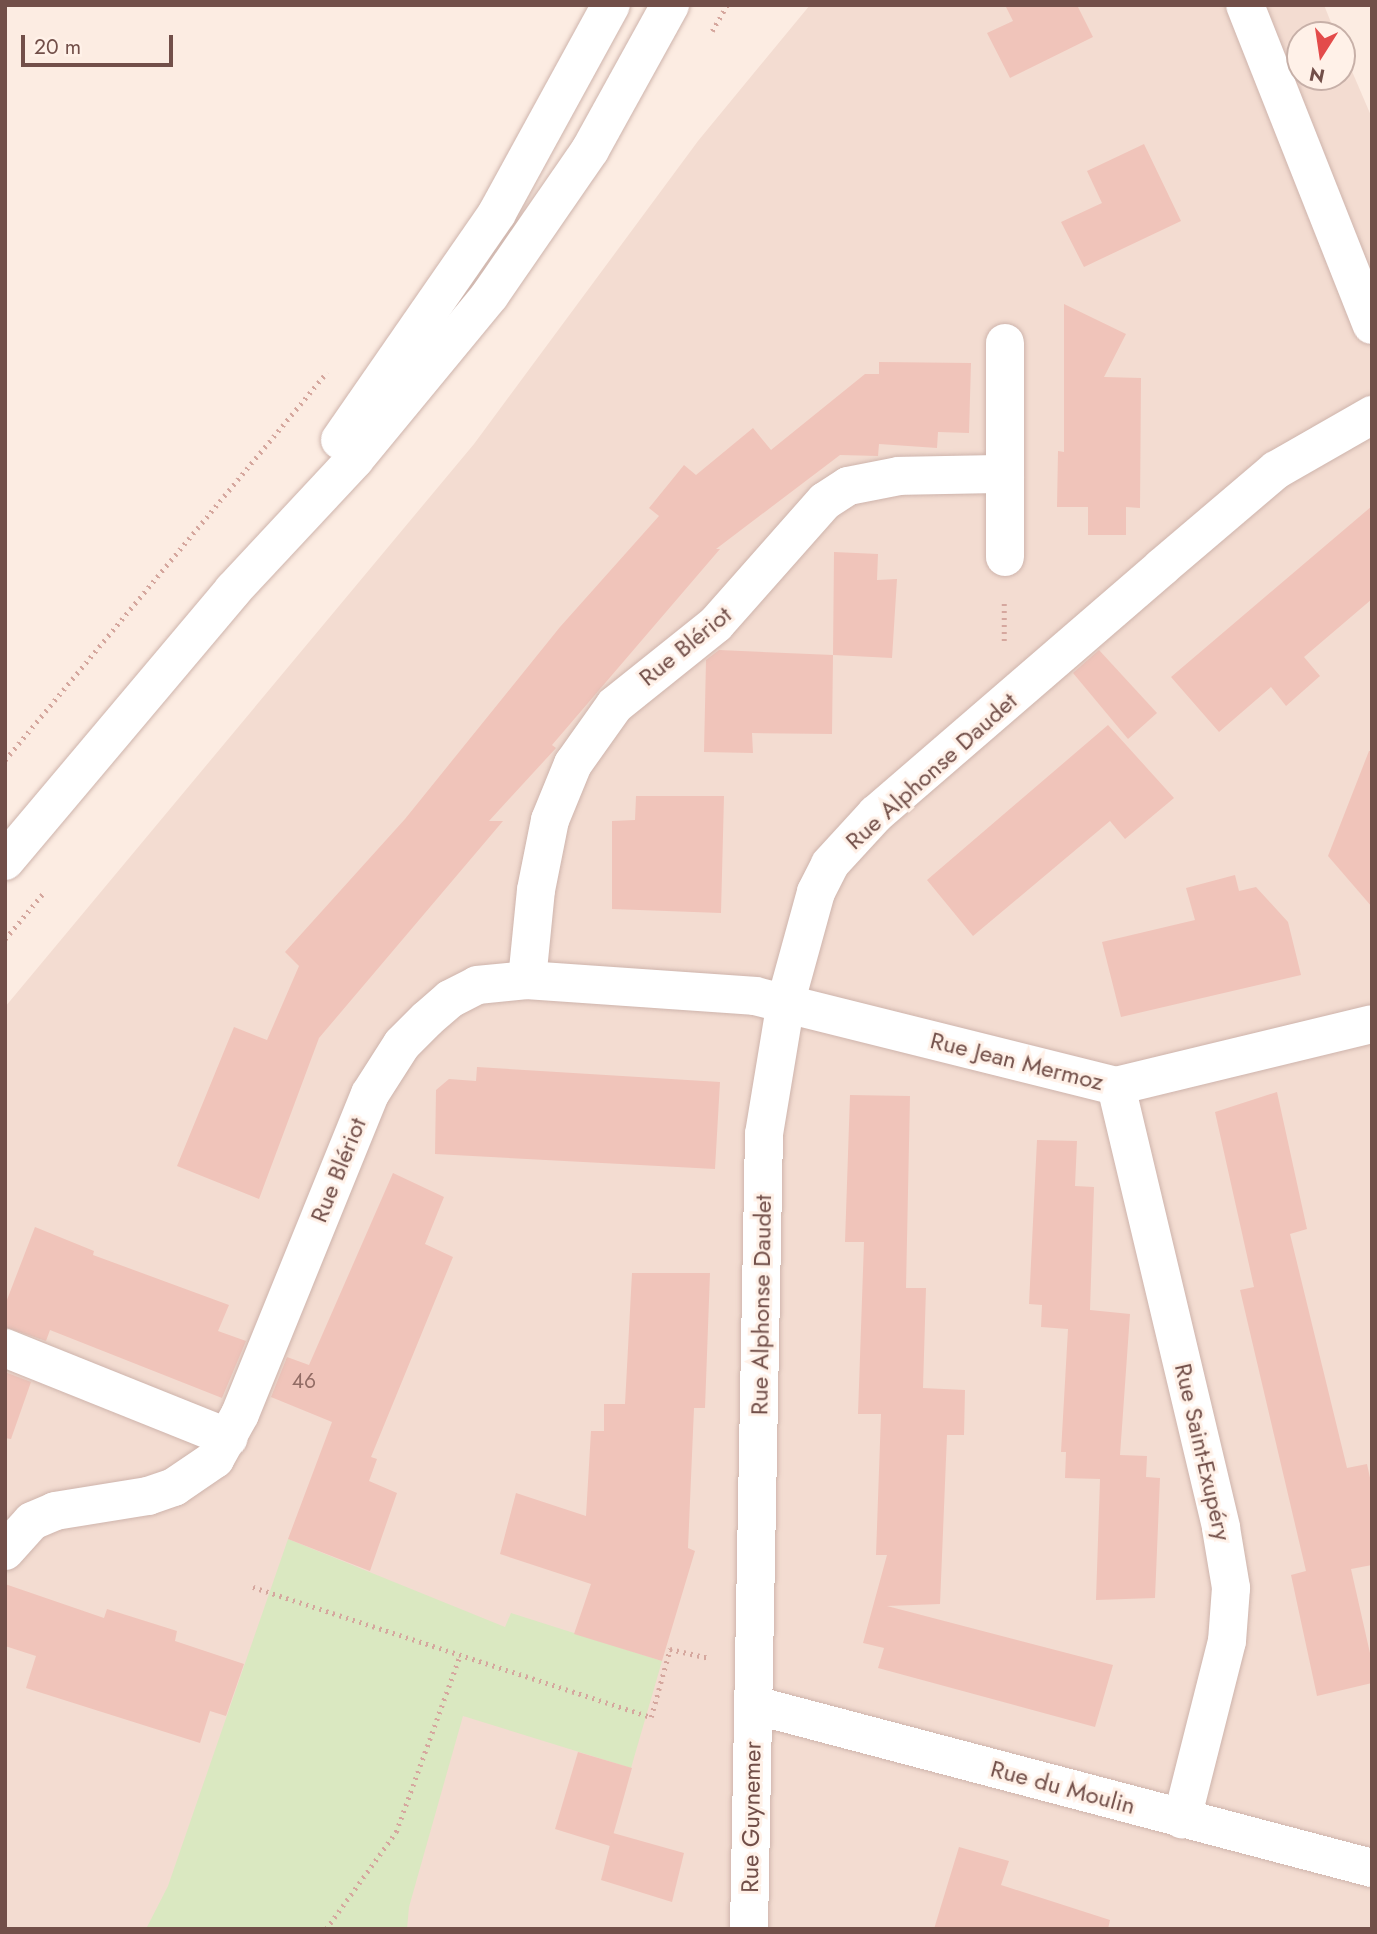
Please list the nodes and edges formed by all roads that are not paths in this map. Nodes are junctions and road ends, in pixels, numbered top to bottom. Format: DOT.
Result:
graph roads {
  1 [pos="611,5"];
  2 [pos="670,5"];
  3 [pos="1245,5"];
  4 [pos="1372,325"];
  5 [pos="1005,343"];
  6 [pos="1372,415"];
  7 [pos="1005,474"];
  8 [pos="1005,557"];
  9 [pos="233,590"];
  10 [pos="5,862"];
  11 [pos="527,980"];
  12 [pos="786,1001"];
  13 [pos="1372,1024"];
  14 [pos="1116,1086"];
  15 [pos="5,1348"];
  16 [pos="229,1438"];
  17 [pos="5,1551"];
  18 [pos="754,1687"];
  19 [pos="1182,1819"];
  20 [pos="1372,1868"];
  21 [pos="749,1929"];
  1 -- 9 [label="street"];
  2 -- 9 [label="street"];
  3 -- 4 [label="street"];
  5 -- 7 [label="street"];
  6 -- 12 [label="street, Rue Alphonse Daudet"];
  7 -- 8 [label="street"];
  7 -- 11 [label="street, Rue Blériot"];
  9 -- 10 [label="street"];
  11 -- 12 [label="street, Rue Blériot"];
  11 -- 16 [label="street, Rue Blériot"];
  12 -- 14 [label="street, Rue Jean Mermoz"];
  12 -- 18 [label="street, Rue Alphonse Daudet"];
  13 -- 14 [label="street, Rue Jean Mermoz"];
  14 -- 19 [label="street, Rue Saint-Exupéry"];
  15 -- 16 [label="street"];
  16 -- 17 [label="street, Rue Blériot"];
  18 -- 19 [label="street, Rue du Moulin"];
  18 -- 21 [label="street, Rue Guynemer"];
  19 -- 20 [label="street, Rue du Moulin"];
}
